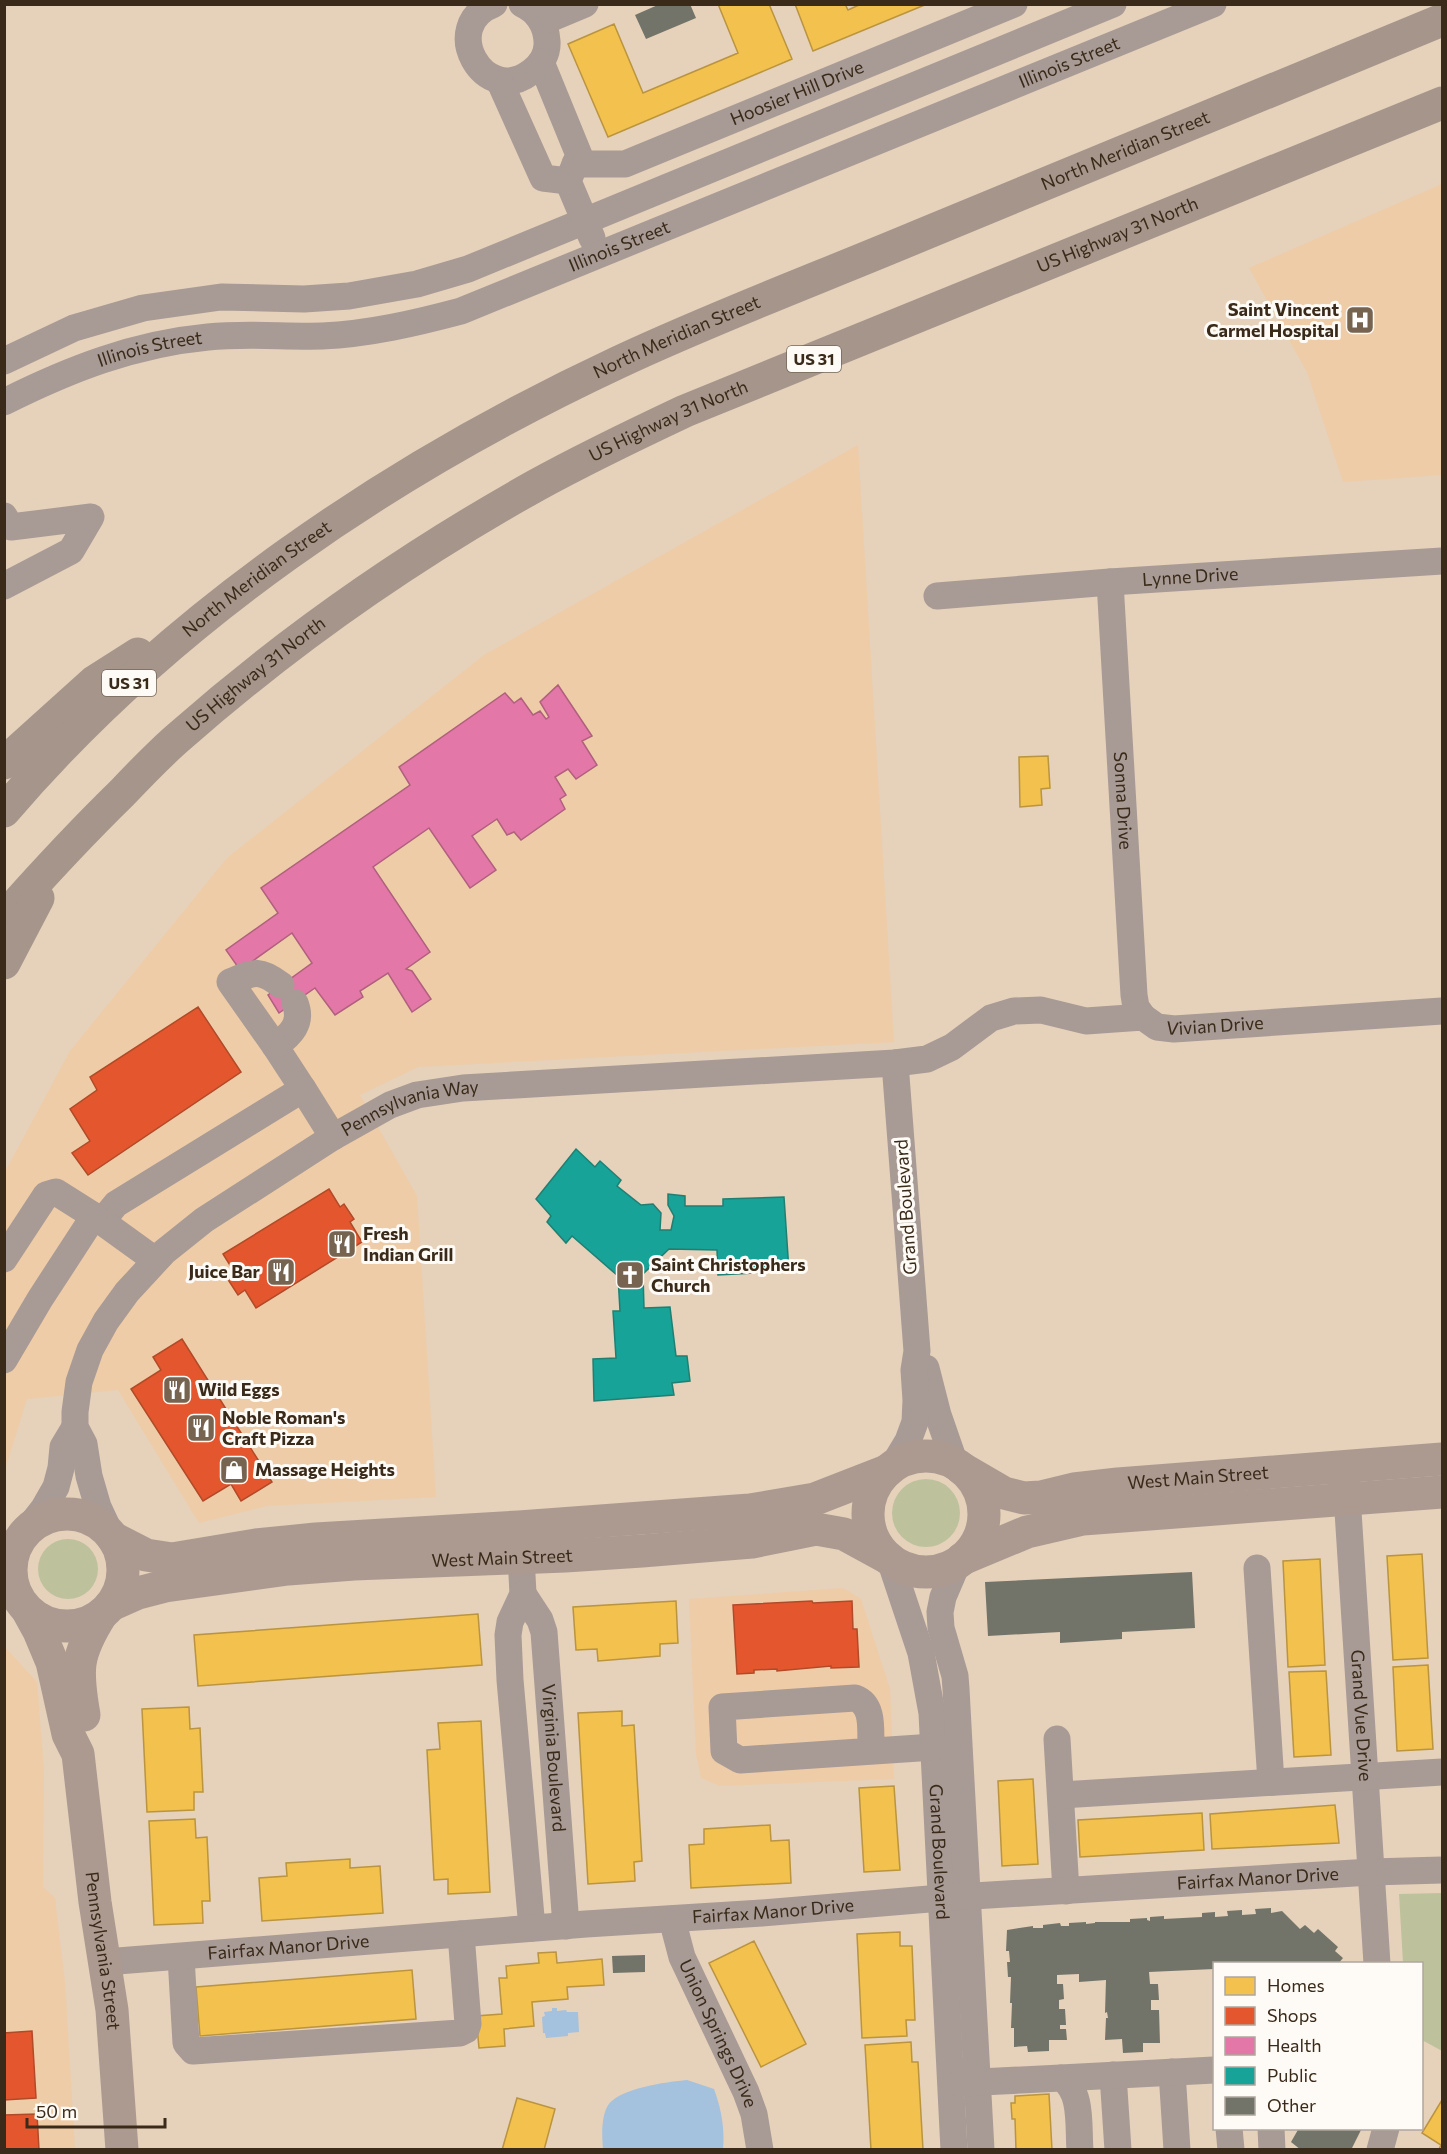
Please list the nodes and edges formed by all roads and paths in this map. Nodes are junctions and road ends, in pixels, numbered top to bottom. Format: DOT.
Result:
graph roads {
  1 [pos="494,4"];
  2 [pos="585,4"];
  3 [pos="1014,4"];
  4 [pos="1113,4"];
  5 [pos="1213,4"];
  6 [pos="532,13"];
  7 [pos="1443,20"];
  8 [pos="541,62"];
  9 [pos="499,80"];
  10 [pos="1443,103"];
  11 [pos="572,173"];
  12 [pos="585,222"];
  13 [pos="598,256"];
  14 [pos="4,361"];
  15 [pos="4,402"];
  16 [pos="7,525"];
  17 [pos="1443,561"];
  18 [pos="268,570"];
  19 [pos="1110,582"];
  20 [pos="4,586"];
  21 [pos="937,596"];
  22 [pos="4,763"];
  23 [pos="4,812"];
  24 [pos="59,856"];
  25 [pos="4,918"];
  26 [pos="4,963"];
  27 [pos="1443,1011"];
  28 [pos="1143,1017"];
  29 [pos="275,1046"];
  30 [pos="895,1063"];
  31 [pos="303,1089"];
  32 [pos="333,1137"];
  33 [pos="98,1219"];
  34 [pos="4,1260"];
  35 [pos="155,1260"];
  36 [pos="917,1351"];
  37 [pos="4,1360"];
  38 [pos="75,1427"];
  39 [pos="1443,1460"];
  40 [pos="958,1466"];
  41 [pos="1345,1467"];
  42 [pos="890,1468"];
  43 [pos="1443,1492"];
  44 [pos="1348,1499"];
  45 [pos="112,1537"];
  46 [pos="17,1539"];
  47 [pos="520,1543"];
  48 [pos="889,1559"];
  49 [pos="960,1561"];
  50 [pos="1257,1568"];
  51 [pos="523,1594"];
  52 [pos="18,1604"];
  53 [pos="106,1610"];
  54 [pos="1058,1739"];
  55 [pos="934,1747"];
  56 [pos="871,1750"];
  57 [pos="78,1754"];
  58 [pos="1443,1772"];
  59 [pos="1365,1776"];
  60 [pos="1271,1782"];
  61 [pos="1061,1795"];
  62 [pos="1443,1870"];
  63 [pos="1371,1872"];
  64 [pos="1066,1891"];
  65 [pos="968,1896"];
  66 [pos="941,1898"];
  67 [pos="672,1919"];
  68 [pos="566,1926"];
  69 [pos="532,1928"];
  70 [pos="461,1934"];
  71 [pos="181,1956"];
  72 [pos="105,1962"];
  73 [pos="1377,1962"];
  74 [pos="1213,2070"];
  75 [pos="1172,2072"];
  76 [pos="1113,2075"];
  77 [pos="1061,2078"];
  78 [pos="978,2082"];
  79 [pos="951,2084"];
  80 [pos="1229,2130"];
  81 [pos="1270,2130"];
  82 [pos="1385,2130"];
  83 [pos="122,2150"];
  84 [pos="760,2150"];
  85 [pos="954,2150"];
  86 [pos="981,2150"];
  87 [pos="1080,2150"];
  88 [pos="1118,2150"];
  89 [pos="1177,2150"];
  90 [pos="1231,2150"];
  91 [pos="1272,2150"];
  92 [pos="1380,2150"];
  1 -- 9 [label="street"];
  2 -- 6 [label="street"];
  3 -- 11 [label="street, Hoosier Hill Drive"];
  4 -- 12 [label="street, Illinois Street"];
  5 -- 13 [label="street, Illinois Street"];
  6 -- 8 [label="street"];
  7 -- 18 [label="highway, North Meridian Street / US 31"];
  8 -- 9 [label="street"];
  8 -- 11 [label="street"];
  9 -- 11 [label="street, Hoosier Hill Drive"];
  10 -- 24 [label="highway, US Highway 31 North / US 31"];
  11 -- 12 [label="street"];
  12 -- 13 [label="street"];
  12 -- 14 [label="street, Illinois Street"];
  13 -- 15 [label="street, Illinois Street"];
  16 -- 20 [label="street"];
  17 -- 19 [label="street, Lynne Drive"];
  18 -- 22 [label="highway"];
  18 -- 23 [label="highway, North Meridian Street / US 31"];
  19 -- 21 [label="street, Lynne Drive"];
  19 -- 28 [label="street, Sonna Drive"];
  24 -- 25 [label="highway, US Highway 31 North / US 31"];
  24 -- 26 [label="highway"];
  27 -- 28 [label="street, Vivian Drive"];
  28 -- 30 [label="street, Vivian Drive"];
  29 -- 29 [label="street"];
  29 -- 31 [label="street"];
  30 -- 32 [label="street, Pennsylvania Way"];
  30 -- 36 [label="street, Grand Boulevard"];
  31 -- 32 [label="street"];
  31 -- 33 [label="street"];
  32 -- 35 [label="street, Pennsylvania Way"];
  33 -- 34 [label="street"];
  33 -- 35 [label="street"];
  33 -- 37 [label="street"];
  35 -- 38 [label="street, Pennsylvania Way"];
  36 -- 40 [label="street, Grand Boulevard"];
  36 -- 42 [label="street, Grand Boulevard"];
  38 -- 45 [label="street, Pennsylvania Way"];
  38 -- 46 [label="street, Pennsylvania Way"];
  39 -- 41 [label="main road, West Main Street"];
  40 -- 41 [label="main road, West Main Street"];
  40 -- 42 [label="main road"];
  40 -- 49 [label="main road"];
  41 -- 44 [label="street, Grand Vue Drive"];
  42 -- 47 [label="main road, West Main Street"];
  42 -- 48 [label="main road"];
  43 -- 44 [label="main road, West Main Street"];
  44 -- 49 [label="main road, West Main Street"];
  44 -- 59 [label="street, Grand Vue Drive"];
  45 -- 46 [label="main road"];
  45 -- 47 [label="main road, West Main Street"];
  45 -- 53 [label="main road"];
  46 -- 52 [label="main road"];
  47 -- 48 [label="main road, West Main Street"];
  47 -- 51 [label="street, Virginia Boulevard"];
  47 -- 53 [label="main road, West Main Street"];
  48 -- 49 [label="main road"];
  48 -- 55 [label="street, Grand Boulevard"];
  49 -- 65 [label="street, Grand Boulevard"];
  50 -- 60 [label="street"];
  51 -- 68 [label="street, Virginia Boulevard"];
  51 -- 69 [label="street, Virginia Boulevard"];
  52 -- 53 [label="main road"];
  52 -- 57 [label="main road, Pennsylvania Street"];
  53 -- 57 [label="main road, Pennsylvania Street"];
  54 -- 61 [label="street"];
  55 -- 56 [label="street"];
  55 -- 66 [label="street, Grand Boulevard"];
  56 -- 56 [label="street"];
  57 -- 72 [label="main road, Pennsylvania Street"];
  58 -- 59 [label="street"];
  59 -- 60 [label="street"];
  59 -- 63 [label="street, Grand Vue Drive"];
  60 -- 61 [label="street"];
  61 -- 64 [label="street"];
  62 -- 63 [label="street, Fairfax Manor Drive"];
  63 -- 64 [label="street, Fairfax Manor Drive"];
  63 -- 73 [label="street, Grand Vue Drive"];
  64 -- 65 [label="street, Fairfax Manor Drive"];
  65 -- 66 [label="street, Fairfax Manor Drive"];
  65 -- 78 [label="street, Grand Boulevard"];
  66 -- 67 [label="street, Fairfax Manor Drive"];
  66 -- 79 [label="street, Grand Boulevard"];
  67 -- 68 [label="street, Fairfax Manor Drive"];
  67 -- 84 [label="street, Union Springs Drive"];
  68 -- 69 [label="street, Fairfax Manor Drive"];
  69 -- 70 [label="street, Fairfax Manor Drive"];
  70 -- 71 [label="street, Fairfax Manor Drive"];
  70 -- 71 [label="street"];
  71 -- 72 [label="street, Fairfax Manor Drive"];
  72 -- 83 [label="main road, Pennsylvania Street"];
  74 -- 75 [label="street"];
  75 -- 76 [label="street"];
  75 -- 89 [label="street"];
  76 -- 77 [label="street"];
  76 -- 88 [label="street"];
  77 -- 78 [label="street"];
  77 -- 87 [label="street"];
  78 -- 79 [label="street"];
  78 -- 86 [label="street, Grand Boulevard"];
  79 -- 85 [label="street, Grand Boulevard"];
  80 -- 90 [label="street"];
  81 -- 91 [label="street"];
  82 -- 92 [label="street"];
}
